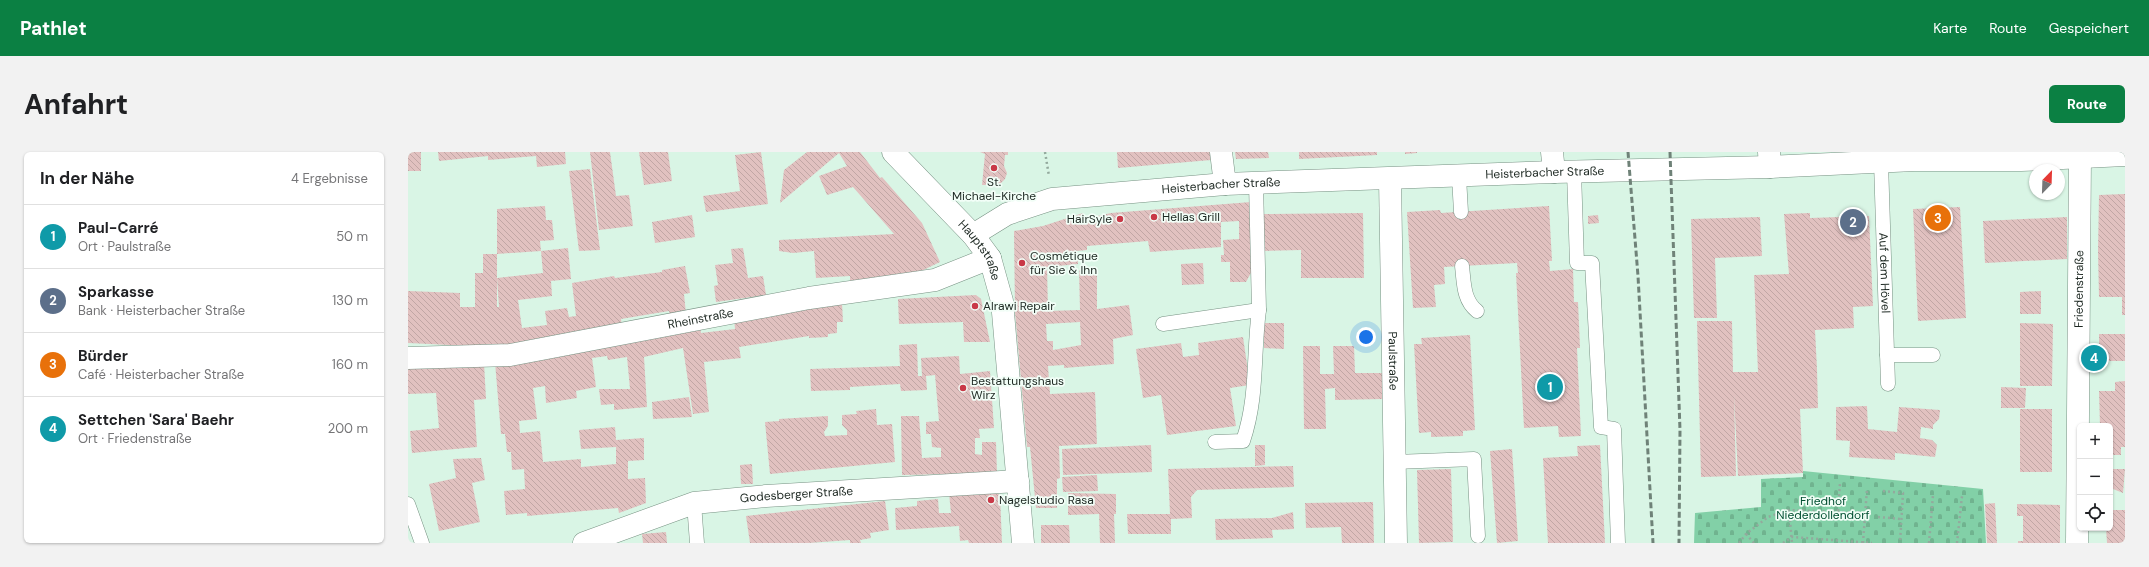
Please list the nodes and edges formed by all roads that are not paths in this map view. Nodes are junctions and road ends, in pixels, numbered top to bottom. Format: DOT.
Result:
graph roads {
  1 [pos="893,152"];
  2 [pos="1221,152"];
  3 [pos="2048,155"];
  4 [pos="2125,155"];
  5 [pos="2080,156"];
  6 [pos="1769,160"];
  7 [pos="1881,162"];
  8 [pos="1560,165"];
  9 [pos="1459,176"];
  10 [pos="1390,179"];
  11 [pos="1256,183"];
  12 [pos="1225,184"];
  13 [pos="1460,212"];
  14 [pos="973,235"];
  15 [pos="990,258"];
  16 [pos="1462,266"];
  17 [pos="1258,310"];
  18 [pos="1477,311"];
  19 [pos="1163,324"];
  20 [pos="1887,355"];
  21 [pos="1933,355"];
  22 [pos="408,358"];
  23 [pos="1888,384"];
  24 [pos="1215,442"];
  25 [pos="1395,462"];
  26 [pos="1018,481"];
  27 [pos="694,503"];
  28 [pos="408,504"];
  29 [pos="1478,536"];
  30 [pos="422,543"];
  31 [pos="584,543"];
  32 [pos="696,543"];
  33 [pos="1023,543"];
  34 [pos="1396,543"];
  35 [pos="1618,543"];
  36 [pos="2077,543"];
  1 -- 14 [label="street, Hauptstraße"];
  2 -- 12 [label="street"];
  3 -- 5 [label="street, Heisterbacher Straße"];
  3 -- 7 [label="street, Heisterbacher Straße"];
  4 -- 5 [label="street, Heisterbacher Straße"];
  5 -- 36 [label="street, Friedenstraße"];
  6 -- 7 [label="street, Heisterbacher Straße"];
  6 -- 8 [label="street, Heisterbacher Straße"];
  7 -- 20 [label="lane, Auf dem Hövel"];
  8 -- 9 [label="street, Heisterbacher Straße"];
  8 -- 35 [label="lane"];
  9 -- 10 [label="street, Heisterbacher Straße"];
  9 -- 13 [label="lane"];
  10 -- 11 [label="street, Heisterbacher Straße"];
  10 -- 25 [label="street, Paulstraße"];
  11 -- 12 [label="street, Heisterbacher Straße"];
  11 -- 17 [label="lane"];
  12 -- 14 [label="street, Heisterbacher Straße"];
  14 -- 15 [label="street, Hauptstraße"];
  15 -- 22 [label="street, Rheinstraße"];
  15 -- 26 [label="street, Hauptstraße"];
  16 -- 18 [label="lane"];
  17 -- 19 [label="lane"];
  17 -- 24 [label="lane"];
  20 -- 21 [label="lane"];
  20 -- 23 [label="lane, Auf dem Hövel"];
  25 -- 29 [label="lane"];
  25 -- 34 [label="street, Paulstraße"];
  26 -- 27 [label="street, Godesberger Straße"];
  26 -- 33 [label="street, Hauptstraße"];
  27 -- 31 [label="street, Godesberger Straße"];
  27 -- 32 [label="lane"];
  28 -- 30 [label="lane"];
}
